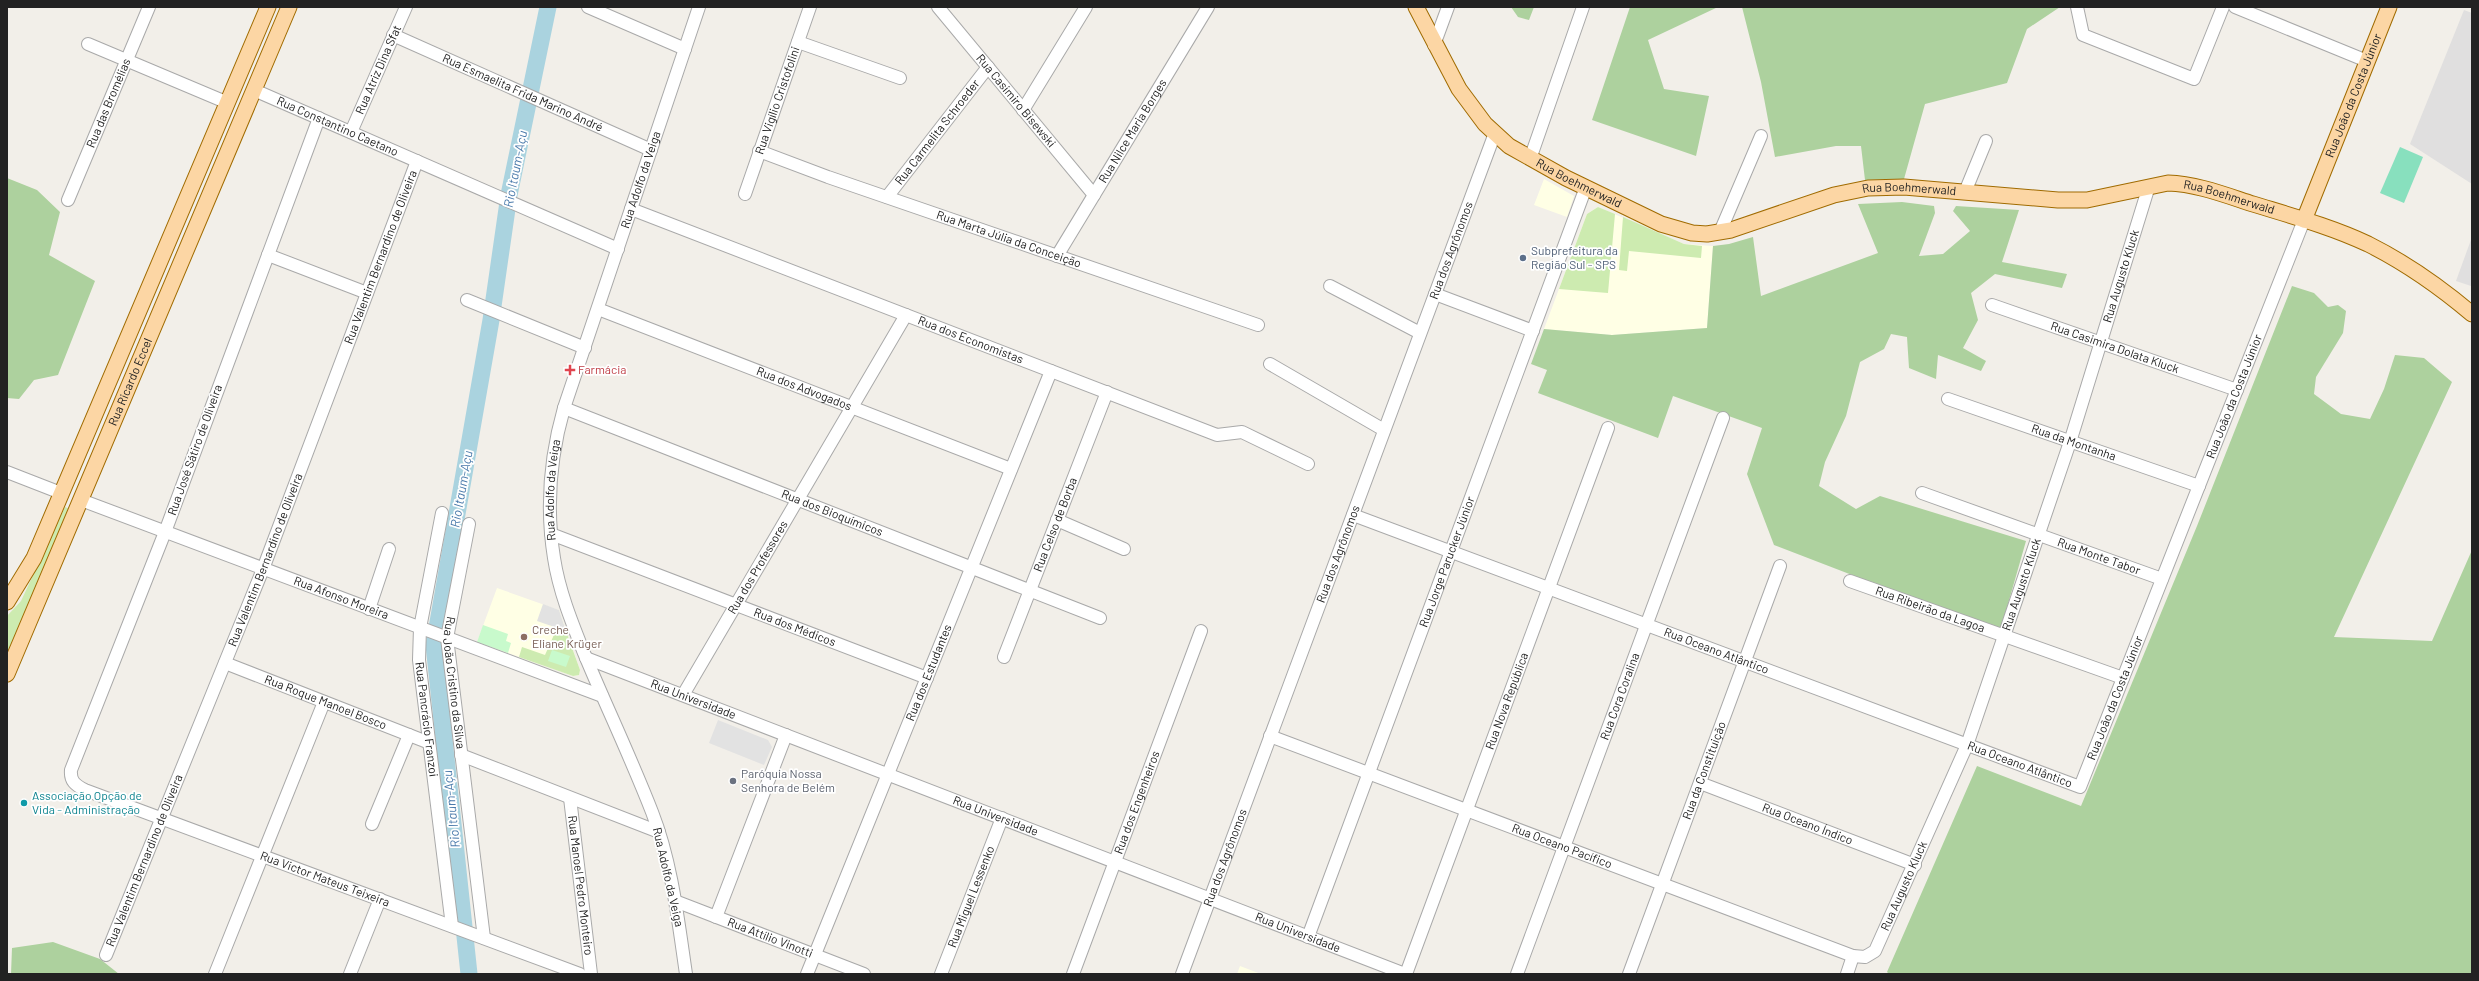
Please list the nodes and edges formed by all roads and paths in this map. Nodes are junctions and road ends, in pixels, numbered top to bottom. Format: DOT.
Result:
graph roads {
  1 [pos="149,7"];
  2 [pos="268,7"];
  3 [pos="289,7"];
  4 [pos="406,7"];
  5 [pos="588,7"];
  6 [pos="699,7"];
  7 [pos="810,7"];
  8 [pos="938,7"];
  9 [pos="1086,7"];
  10 [pos="1208,7"];
  11 [pos="1416,7"];
  12 [pos="1448,7"];
  13 [pos="1583,7"];
  14 [pos="2077,7"];
  15 [pos="2223,7"];
  16 [pos="2235,7"];
  17 [pos="2388,7"];
  18 [pos="393,35"];
  19 [pos="798,42"];
  20 [pos="88,44"];
  21 [pos="1434,45"];
  22 [pos="685,49"];
  23 [pos="126,60"];
  24 [pos="2367,61"];
  25 [pos="988,67"];
  26 [pos="900,78"];
  27 [pos="254,90"];
  28 [pos="228,103"];
  29 [pos="1023,110"];
  30 [pos="319,118"];
  31 [pos="351,132"];
  32 [pos="1495,134"];
  33 [pos="1761,136"];
  34 [pos="1986,141"];
  35 [pos="651,150"];
  36 [pos="760,151"];
  37 [pos="1530,159"];
  38 [pos="417,161"];
  39 [pos="2149,186"];
  40 [pos="1586,187"];
  41 [pos="1965,192"];
  42 [pos="745,194"];
  43 [pos="1094,195"];
  44 [pos="887,197"];
  45 [pos="68,200"];
  46 [pos="631,209"];
  47 [pos="2304,220"];
  48 [pos="1720,232"];
  49 [pos="618,249"];
  50 [pos="268,255"];
  51 [pos="1057,256"];
  52 [pos="1330,286"];
  53 [pos="367,293"];
  54 [pos="1435,294"];
  55 [pos="467,300"];
  56 [pos="1992,305"];
  57 [pos="598,309"];
  58 [pos="2472,314"];
  59 [pos="906,315"];
  60 [pos="1258,325"];
  61 [pos="1533,331"];
  62 [pos="1420,333"];
  63 [pos="2100,343"];
  64 [pos="585,348"];
  65 [pos="1270,364"];
  66 [pos="1051,371"];
  67 [pos="2237,390"];
  68 [pos="1107,392"];
  69 [pos="1948,399"];
  70 [pos="564,408"];
  71 [pos="852,408"];
  72 [pos="1723,418"];
  73 [pos="1608,428"];
  74 [pos="1384,430"];
  75 [pos="2070,442"];
  76 [pos="1308,464"];
  77 [pos="1011,469"];
  78 [pos="7,472"];
  79 [pos="2199,486"];
  80 [pos="1922,493"];
  81 [pos="59,498"];
  82 [pos="81,500"];
  83 [pos="798,500"];
  84 [pos="442,513"];
  85 [pos="1353,515"];
  86 [pos="1057,520"];
  87 [pos="469,524"];
  88 [pos="165,532"];
  89 [pos="551,534"];
  90 [pos="2039,535"];
  91 [pos="390,549"];
  92 [pos="1124,549"];
  93 [pos="1451,552"];
  94 [pos="1780,566"];
  95 [pos="972,567"];
  96 [pos="263,569"];
  97 [pos="2162,579"];
  98 [pos="1850,581"];
  99 [pos="1549,588"];
  100 [pos="1030,590"];
  101 [pos="7,602"];
  102 [pos="736,605"];
  103 [pos="369,609"];
  104 [pos="1100,618"];
  105 [pos="1646,625"];
  106 [pos="424,630"];
  107 [pos="1201,631"];
  108 [pos="2004,636"];
  109 [pos="444,637"];
  110 [pos="1004,656"];
  111 [pos="586,658"];
  112 [pos="1745,661"];
  113 [pos="225,663"];
  114 [pos="7,674"];
  115 [pos="927,678"];
  116 [pos="2123,678"];
  117 [pos="683,695"];
  118 [pos="602,696"];
  119 [pos="324,702"];
  120 [pos="409,735"];
  121 [pos="786,735"];
  122 [pos="1270,736"];
  123 [pos="427,742"];
  124 [pos="1967,745"];
  125 [pos="461,755"];
  126 [pos="888,774"];
  127 [pos="1368,774"];
  128 [pos="72,781"];
  129 [pos="1700,783"];
  130 [pos="2080,787"];
  131 [pos="570,798"];
  132 [pos="1467,811"];
  133 [pos="162,818"];
  134 [pos="1002,818"];
  135 [pos="372,824"];
  136 [pos="659,832"];
  137 [pos="1564,847"];
  138 [pos="262,856"];
  139 [pos="1115,862"];
  140 [pos="1915,865"];
  141 [pos="1662,884"];
  142 [pos="1210,899"];
  143 [pos="380,900"];
  144 [pos="675,901"];
  145 [pos="716,917"];
  146 [pos="455,928"];
  147 [pos="478,936"];
  148 [pos="1308,937"];
  149 [pos="106,955"];
  150 [pos="815,955"];
  151 [pos="1853,956"];
  152 [pos="215,974"];
  153 [pos="350,974"];
  154 [pos="580,974"];
  155 [pos="591,974"];
  156 [pos="686,974"];
  157 [pos="808,974"];
  158 [pos="864,974"];
  159 [pos="941,974"];
  160 [pos="1073,974"];
  161 [pos="1182,974"];
  162 [pos="1405,974"];
  163 [pos="1517,974"];
  164 [pos="1629,974"];
  165 [pos="1847,974"];
  1 -- 23 [label="street, Rua das Bromélias"];
  2 -- 28 [label="main road, Rua Ricardo Eccel"];
  3 -- 27 [label="main road, Rua Ricardo Eccel"];
  4 -- 18 [label="street, Rua Atriz Dina Sfat"];
  5 -- 22 [label="street"];
  6 -- 22 [label="street, Rua Adolfo da Veiga"];
  7 -- 19 [label="street, Rua Vigílio Cristofolini"];
  8 -- 25 [label="street, Rua Casimiro Bisewski"];
  9 -- 29 [label="street"];
  10 -- 43 [label="street, Rua Nilce Maria Borges"];
  11 -- 21 [label="main road, Rua Boehmerwald"];
  12 -- 21 [label="street"];
  13 -- 37 [label="street"];
  14 -- 15 [label="street"];
  16 -- 24 [label="street"];
  17 -- 24 [label="main road, Rua João da Costa Júnior"];
  18 -- 31 [label="street, Rua Atriz Dina Sfat"];
  18 -- 35 [label="street, Rua Esmaelita Frida Marino André"];
  19 -- 26 [label="street"];
  19 -- 36 [label="street, Rua Vigílio Cristofolini"];
  20 -- 23 [label="street"];
  21 -- 32 [label="main road, Rua Boehmerwald"];
  22 -- 35 [label="street, Rua Adolfo da Veiga"];
  23 -- 28 [label="street"];
  23 -- 45 [label="street, Rua das Bromélias"];
  24 -- 47 [label="main road, Rua João da Costa Júnior"];
  25 -- 29 [label="street, Rua Casimiro Bisewski"];
  25 -- 44 [label="street, Rua Carmelita Schroeder"];
  27 -- 30 [label="street, Rua Constantino Caetano"];
  27 -- 82 [label="main road, Rua Ricardo Eccel"];
  28 -- 81 [label="main road, Rua Ricardo Eccel"];
  29 -- 43 [label="street, Rua Casimiro Bisewski"];
  30 -- 31 [label="street, Rua Constantino Caetano"];
  30 -- 50 [label="street, Rua José Sátiro de Oliveira"];
  31 -- 38 [label="street, Rua Constantino Caetano"];
  32 -- 37 [label="main road, Rua Boehmerwald"];
  32 -- 54 [label="street, Rua dos Agrônomos"];
  33 -- 48 [label="street"];
  34 -- 41 [label="street"];
  35 -- 46 [label="street, Rua Adolfo da Veiga"];
  36 -- 42 [label="street, Rua Vigílio Cristofolini"];
  36 -- 44 [label="street, Rua Marta Júlia da Conceição"];
  37 -- 40 [label="main road, Rua Boehmerwald"];
  38 -- 49 [label="street, Rua Constantino Caetano"];
  38 -- 53 [label="street, Rua Valentim Bernardino de Oliveira"];
  39 -- 41 [label="main road, Rua Boehmerwald"];
  39 -- 47 [label="main road, Rua Boehmerwald"];
  39 -- 63 [label="street, Rua Augusto Kluck"];
  40 -- 48 [label="main road, Rua Boehmerwald"];
  40 -- 61 [label="street, Rua Jorge Parucker Júnior"];
  41 -- 48 [label="main road, Rua Boehmerwald"];
  43 -- 51 [label="street, Rua Nilce Maria Borges"];
  44 -- 51 [label="street, Rua Marta Júlia da Conceição"];
  46 -- 49 [label="street, Rua Adolfo da Veiga"];
  46 -- 59 [label="street, Rua dos Economistas"];
  47 -- 58 [label="main road, Rua Boehmerwald"];
  47 -- 67 [label="street, Rua João da Costa Júnior"];
  49 -- 57 [label="street, Rua Adolfo da Veiga"];
  50 -- 53 [label="street"];
  50 -- 88 [label="street, Rua José Sátiro de Oliveira"];
  51 -- 60 [label="street, Rua Marta Júlia da Conceição"];
  52 -- 62 [label="street"];
  53 -- 96 [label="street, Rua Valentim Bernardino de Oliveira"];
  54 -- 61 [label="street"];
  54 -- 62 [label="street, Rua dos Agrônomos"];
  55 -- 64 [label="street"];
  56 -- 63 [label="street, Rua Casimira Dolata Kluck"];
  57 -- 64 [label="street, Rua Adolfo da Veiga"];
  57 -- 71 [label="street, Rua dos Advogados"];
  59 -- 66 [label="street, Rua dos Economistas"];
  59 -- 71 [label="street, Rua dos Professores"];
  61 -- 93 [label="street, Rua Jorge Parucker Júnior"];
  62 -- 74 [label="street, Rua dos Agrônomos"];
  63 -- 67 [label="street, Rua Casimira Dolata Kluck"];
  63 -- 75 [label="street, Rua Augusto Kluck"];
  64 -- 70 [label="street, Rua Adolfo da Veiga"];
  65 -- 74 [label="street"];
  66 -- 68 [label="street, Rua dos Economistas"];
  66 -- 77 [label="street, Rua dos Estudantes"];
  67 -- 79 [label="street, Rua João da Costa Júnior"];
  68 -- 76 [label="street, Rua dos Economistas"];
  68 -- 86 [label="street, Rua Celso de Borba"];
  69 -- 75 [label="street, Rua da Montanha"];
  70 -- 83 [label="street, Rua dos Bioquímicos"];
  70 -- 89 [label="street, Rua Adolfo da Veiga"];
  71 -- 77 [label="street, Rua dos Advogados"];
  71 -- 83 [label="street, Rua dos Professores"];
  72 -- 105 [label="street, Rua Cora Coralina"];
  73 -- 99 [label="street, Rua Nova República"];
  74 -- 85 [label="street, Rua dos Agrônomos"];
  75 -- 79 [label="street, Rua da Montanha"];
  75 -- 90 [label="street, Rua Augusto Kluck"];
  77 -- 95 [label="street, Rua dos Estudantes"];
  78 -- 81 [label="street"];
  79 -- 97 [label="street, Rua João da Costa Júnior"];
  80 -- 90 [label="street, Rua Monte Tabor"];
  81 -- 82 [label="main road"];
  81 -- 101 [label="main road, Rua Ricardo Eccel"];
  82 -- 88 [label="street, Rua Afonso Moreira"];
  82 -- 114 [label="main road, Rua Ricardo Eccel"];
  83 -- 95 [label="street, Rua dos Bioquímicos"];
  83 -- 102 [label="street, Rua dos Professores"];
  84 -- 106 [label="street, Rua Pancrácio Franzoi"];
  85 -- 93 [label="street, Rua Oceano Atlântico"];
  85 -- 122 [label="street, Rua dos Agrônomos"];
  86 -- 92 [label="street"];
  86 -- 100 [label="street, Rua Celso de Borba"];
  87 -- 109 [label="street, Rua João Cristino da Silva"];
  88 -- 96 [label="street, Rua Afonso Moreira"];
  88 -- 128 [label="street, Rua José Sátiro de Oliveira"];
  89 -- 102 [label="street, Rua dos Médicos"];
  89 -- 111 [label="street, Rua Adolfo da Veiga"];
  90 -- 97 [label="street, Rua Monte Tabor"];
  90 -- 108 [label="street, Rua Augusto Kluck"];
  91 -- 103 [label="street"];
  93 -- 99 [label="street, Rua Oceano Atlântico"];
  93 -- 127 [label="street, Rua Jorge Parucker Júnior"];
  94 -- 112 [label="street, Rua da Constituição"];
  95 -- 100 [label="street, Rua dos Bioquímicos"];
  95 -- 115 [label="street, Rua dos Estudantes"];
  96 -- 103 [label="street, Rua Afonso Moreira"];
  96 -- 113 [label="street, Rua Valentim Bernardino de Oliveira"];
  97 -- 116 [label="street, Rua João da Costa Júnior"];
  98 -- 108 [label="street, Rua Ribeirão da Lagoa"];
  99 -- 105 [label="street, Rua Oceano Atlântico"];
  99 -- 132 [label="street, Rua Nova República"];
  100 -- 104 [label="street, Rua dos Bioquímicos"];
  100 -- 110 [label="street, Rua Celso de Borba"];
  102 -- 115 [label="street, Rua dos Médicos"];
  102 -- 117 [label="street, Rua dos Professores"];
  103 -- 106 [label="street, Rua Afonso Moreira"];
  105 -- 112 [label="street, Rua Oceano Atlântico"];
  105 -- 137 [label="street, Rua Cora Coralina"];
  106 -- 109 [label="street, Rua Afonso Moreira"];
  106 -- 123 [label="street, Rua Pancrácio Franzoi"];
  107 -- 139 [label="street, Rua dos Engenheiros"];
  108 -- 116 [label="street, Rua Ribeirão da Lagoa"];
  108 -- 124 [label="street, Rua Augusto Kluck"];
  109 -- 118 [label="street, Rua Afonso Moreira"];
  109 -- 125 [label="street, Rua João Cristino da Silva"];
  111 -- 117 [label="street, Rua Universidade"];
  111 -- 118 [label="street, Rua Adolfo da Veiga"];
  112 -- 124 [label="street, Rua Oceano Atlântico"];
  112 -- 129 [label="street, Rua da Constituição"];
  113 -- 119 [label="street, Rua Roque Manoel Bosco"];
  113 -- 133 [label="street, Rua Valentim Bernardino de Oliveira"];
  115 -- 126 [label="street, Rua dos Estudantes"];
  116 -- 130 [label="street, Rua João da Costa Júnior"];
  117 -- 121 [label="street, Rua Universidade"];
  118 -- 136 [label="street, Rua Adolfo da Veiga"];
  119 -- 120 [label="street, Rua Roque Manoel Bosco"];
  119 -- 138 [label="street"];
  120 -- 123 [label="street, Rua Roque Manoel Bosco"];
  120 -- 135 [label="street"];
  121 -- 126 [label="street, Rua Universidade"];
  121 -- 145 [label="street"];
  122 -- 127 [label="street, Rua Oceano Pacífico"];
  122 -- 142 [label="street, Rua dos Agrônomos"];
  123 -- 146 [label="street, Rua Pancrácio Franzoi"];
  124 -- 130 [label="street, Rua Oceano Atlântico"];
  124 -- 140 [label="street, Rua Augusto Kluck"];
  125 -- 131 [label="street"];
  125 -- 147 [label="street, Rua João Cristino da Silva"];
  126 -- 134 [label="street, Rua Universidade"];
  126 -- 150 [label="street, Rua dos Estudantes"];
  127 -- 132 [label="street, Rua Oceano Pacífico"];
  127 -- 148 [label="street, Rua Jorge Parucker Júnior"];
  128 -- 133 [label="street, Rua Victor Mateus Teixeira"];
  129 -- 140 [label="street, Rua Oceano Índico"];
  129 -- 141 [label="street, Rua da Constituição"];
  131 -- 136 [label="street"];
  131 -- 155 [label="street, Rua Manoel Pedro Monteiro"];
  132 -- 137 [label="street, Rua Oceano Pacífico"];
  132 -- 162 [label="street, Rua Nova República"];
  133 -- 138 [label="street, Rua Victor Mateus Teixeira"];
  133 -- 149 [label="street, Rua Valentim Bernardino de Oliveira"];
  134 -- 139 [label="street, Rua Universidade"];
  134 -- 159 [label="street, Rua Miguel Lessenko"];
  136 -- 144 [label="street, Rua Adolfo da Veiga"];
  137 -- 141 [label="street, Rua Oceano Pacífico"];
  137 -- 163 [label="street, Rua Cora Coralina"];
  138 -- 143 [label="street, Rua Victor Mateus Teixeira"];
  138 -- 152 [label="street"];
  139 -- 142 [label="street, Rua Universidade"];
  139 -- 160 [label="street, Rua dos Engenheiros"];
  140 -- 151 [label="street, Rua Augusto Kluck"];
  141 -- 151 [label="street, Rua Oceano Pacífico"];
  141 -- 164 [label="street, Rua da Constituição"];
  142 -- 148 [label="street, Rua Universidade"];
  142 -- 161 [label="street, Rua dos Agrônomos"];
  143 -- 146 [label="street, Rua Victor Mateus Teixeira"];
  143 -- 153 [label="street"];
  144 -- 145 [label="street, Rua Attílio Vinotti"];
  144 -- 156 [label="street, Rua Adolfo da Veiga"];
  145 -- 150 [label="street, Rua Attílio Vinotti"];
  146 -- 147 [label="street, Rua Victor Mateus Teixeira"];
  147 -- 154 [label="street, Rua Victor Mateus Teixeira"];
  148 -- 162 [label="street, Rua Universidade"];
  150 -- 157 [label="street, Rua dos Estudantes"];
  150 -- 158 [label="street, Rua Attílio Vinotti"];
  151 -- 165 [label="street"];
}
